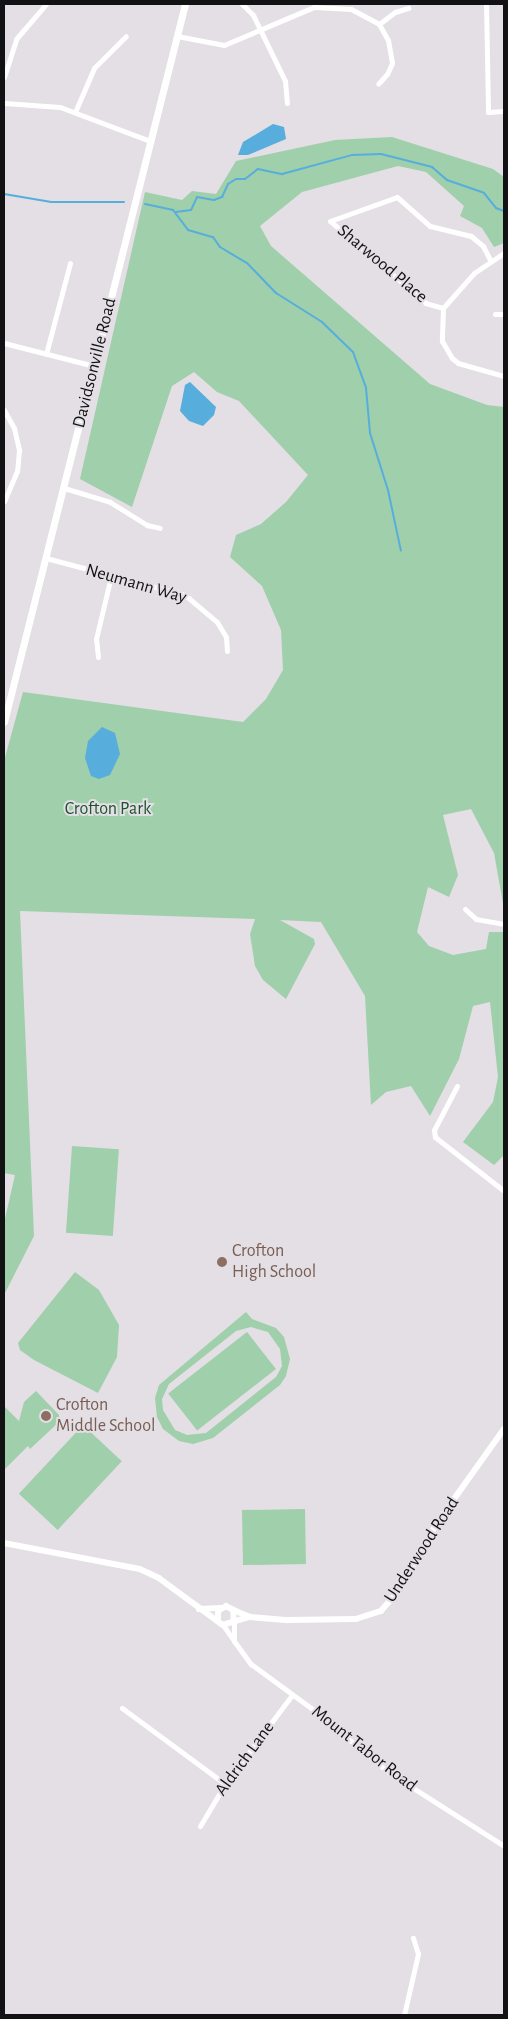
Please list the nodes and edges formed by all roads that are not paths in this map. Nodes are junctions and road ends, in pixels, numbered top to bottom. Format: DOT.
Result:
graph roads {
  1 [pos="46,4"];
  2 [pos="186,4"];
  3 [pos="242,4"];
  4 [pos="486,4"];
  5 [pos="408,8"];
  6 [pos="379,24"];
  7 [pos="261,31"];
  8 [pos="126,36"];
  9 [pos="177,36"];
  10 [pos="4,77"];
  11 [pos="378,84"];
  12 [pos="4,103"];
  13 [pos="287,103"];
  14 [pos="504,111"];
  15 [pos="75,112"];
  16 [pos="150,141"];
  17 [pos="504,253"];
  18 [pos="490,260"];
  19 [pos="70,264"];
  20 [pos="443,308"];
  21 [pos="495,314"];
  22 [pos="504,314"];
  23 [pos="4,343"];
  24 [pos="46,354"];
  25 [pos="94,366"];
  26 [pos="504,376"];
  27 [pos="4,410"];
  28 [pos="64,488"];
  29 [pos="4,501"];
  30 [pos="160,528"];
  31 [pos="46,558"];
  32 [pos="111,576"];
  33 [pos="227,651"];
  34 [pos="98,657"];
  35 [pos="4,722"];
  36 [pos="465,908"];
  37 [pos="504,924"];
  38 [pos="457,1086"];
  39 [pos="504,1191"];
  40 [pos="504,1429"];
  41 [pos="4,1543"];
  42 [pos="220,1608"];
  43 [pos="199,1609"];
  44 [pos="234,1610"];
  45 [pos="250,1617"];
  46 [pos="218,1621"];
  47 [pos="234,1622"];
  48 [pos="223,1625"];
  49 [pos="234,1640"];
  50 [pos="292,1695"];
  51 [pos="122,1708"];
  52 [pos="225,1784"];
  53 [pos="200,1826"];
  54 [pos="504,1846"];
  55 [pos="413,1938"];
  56 [pos="404,2015"];
  1 -- 10 [label="street"];
  2 -- 9 [label="main road, Davidsonville Road"];
  3 -- 7 [label="street"];
  4 -- 14 [label="street"];
  5 -- 6 [label="street"];
  6 -- 7 [label="street"];
  6 -- 11 [label="street"];
  7 -- 9 [label="street"];
  7 -- 13 [label="street"];
  8 -- 15 [label="street"];
  9 -- 16 [label="main road, Davidsonville Road"];
  12 -- 15 [label="street"];
  15 -- 16 [label="street"];
  16 -- 25 [label="main road, Davidsonville Road"];
  17 -- 18 [label="street"];
  18 -- 20 [label="street"];
  18 -- 20 [label="street, Sharwood Place"];
  19 -- 24 [label="street"];
  20 -- 26 [label="street"];
  21 -- 22 [label="street"];
  23 -- 24 [label="street"];
  24 -- 25 [label="street"];
  25 -- 28 [label="main road, Davidsonville Road"];
  27 -- 29 [label="street"];
  28 -- 30 [label="street"];
  28 -- 31 [label="main road, Davidsonville Road"];
  31 -- 32 [label="street, Neumann Way"];
  31 -- 35 [label="main road, Davidsonville Road"];
  32 -- 33 [label="street, Neumann Way"];
  32 -- 34 [label="street"];
  36 -- 37 [label="street"];
  38 -- 39 [label="street"];
  40 -- 45 [label="street, Underwood Road"];
  41 -- 43 [label="street"];
  42 -- 43 [label="street"];
  42 -- 44 [label="street"];
  42 -- 46 [label="street"];
  43 -- 46 [label="street"];
  44 -- 45 [label="street, Underwood Road"];
  44 -- 47 [label="street"];
  45 -- 47 [label="street, Underwood Road"];
  46 -- 48 [label="street"];
  47 -- 48 [label="street"];
  47 -- 49 [label="street"];
  48 -- 49 [label="street, Mount Tabor Road"];
  49 -- 50 [label="street, Mount Tabor Road"];
  50 -- 52 [label="street, Aldrich Lane"];
  50 -- 54 [label="street, Mount Tabor Road"];
  51 -- 52 [label="street"];
  52 -- 53 [label="street, Aldrich Lane"];
  55 -- 56 [label="street"];
}
